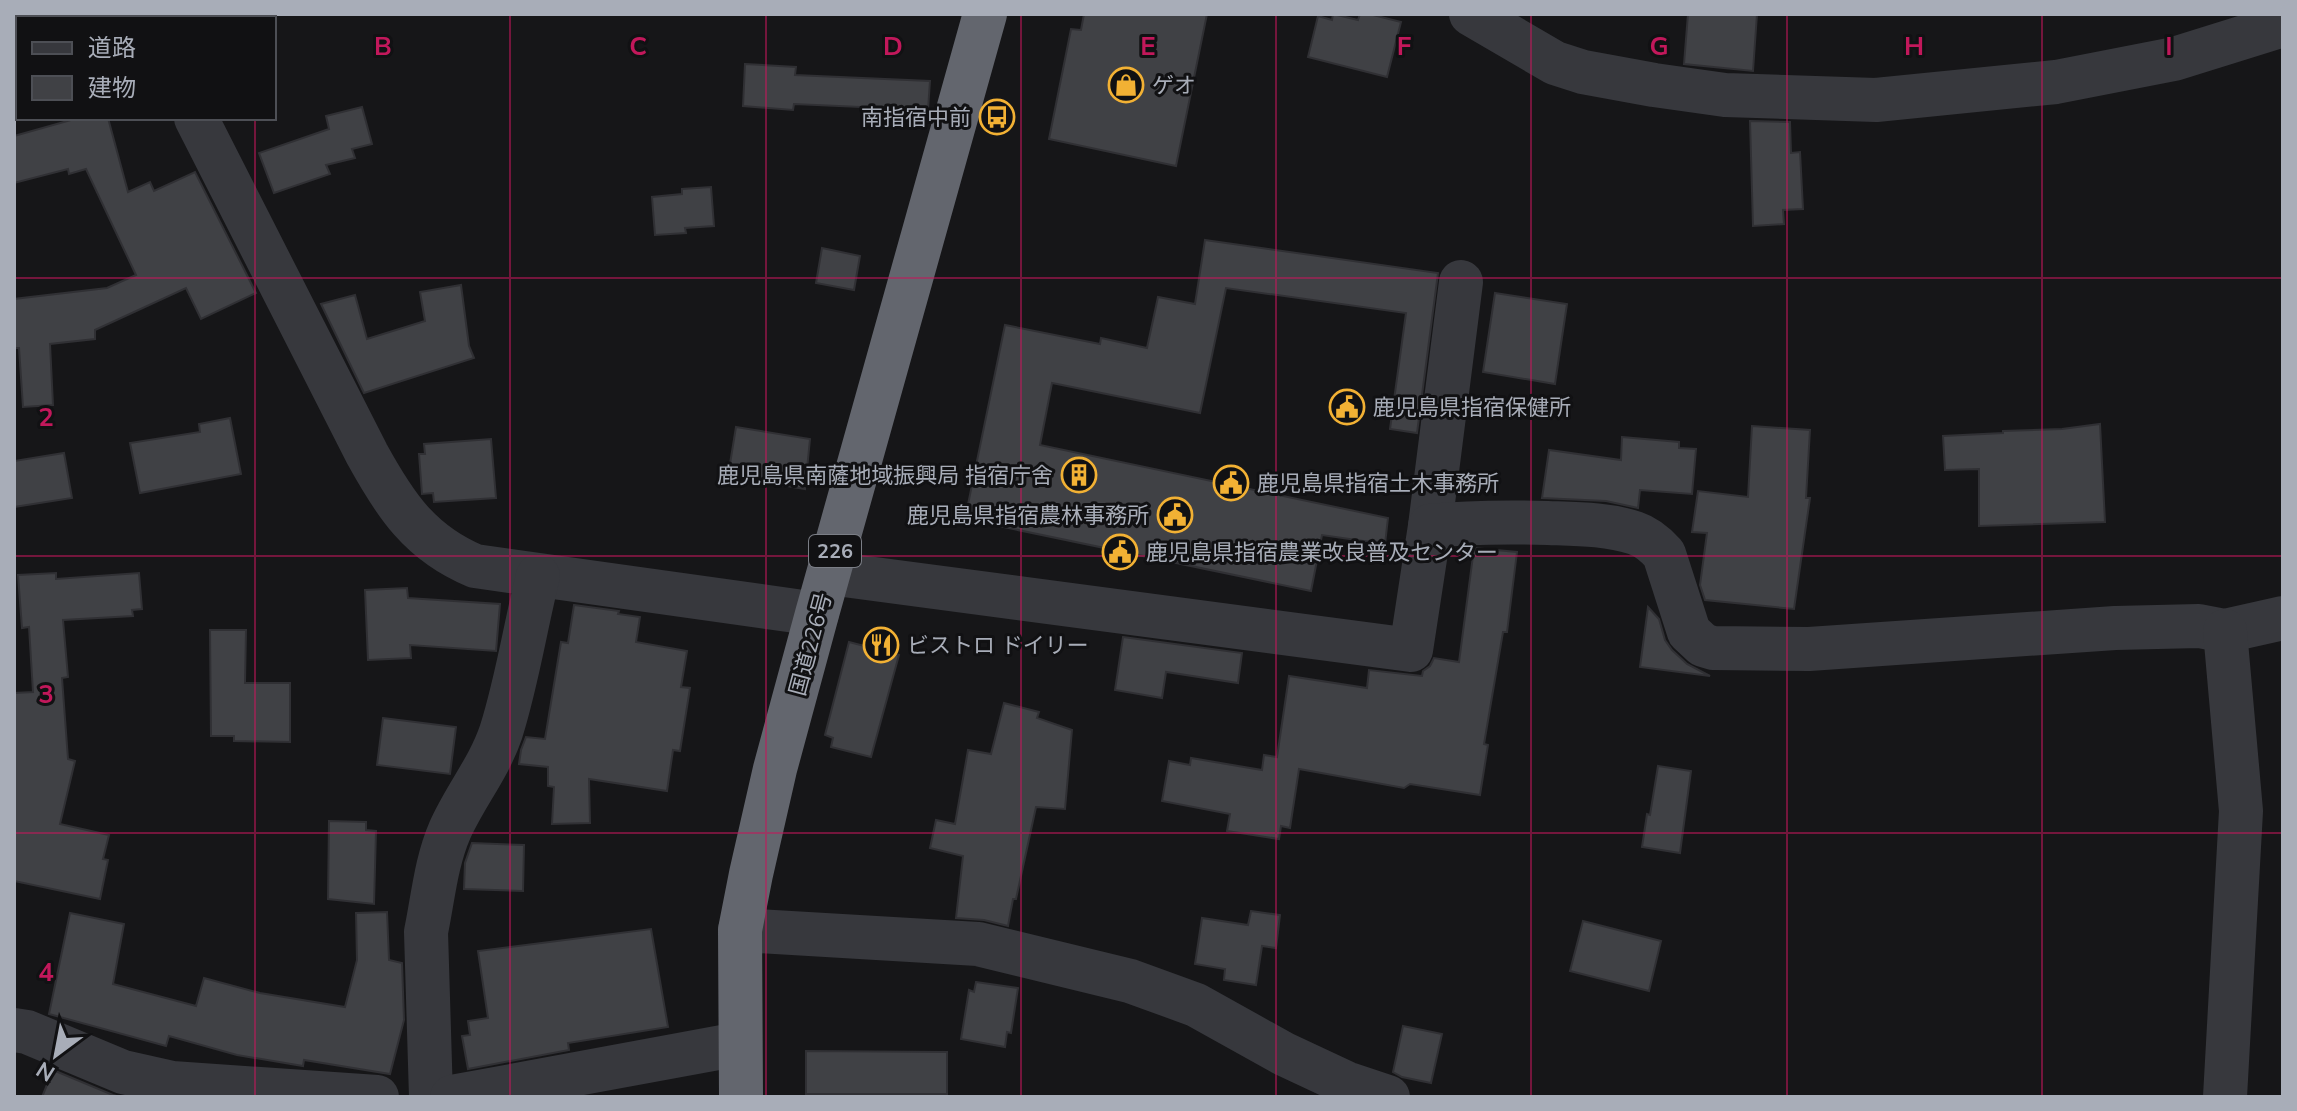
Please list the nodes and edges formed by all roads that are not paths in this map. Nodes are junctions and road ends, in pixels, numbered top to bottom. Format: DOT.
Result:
graph roads {
  1 [pos="985,14"];
  2 [pos="1471,14"];
  3 [pos="2283,25"];
  4 [pos="197,120"];
  5 [pos="1461,282"];
  6 [pos="1430,526"];
  7 [pos="829,573"];
  8 [pos="538,576"];
  9 [pos="817,614"];
  10 [pos="2283,618"];
  11 [pos="2225,631"];
  12 [pos="740,930"];
  13 [pos="14,1030"];
  14 [pos="739,1044"];
  15 [pos="377,1097"];
  16 [pos="431,1097"];
  17 [pos="452,1097"];
  18 [pos="741,1097"];
  19 [pos="1388,1097"];
  20 [pos="2225,1097"];
  1 -- 7 [label="highway, 国道226号 / 226"];
  2 -- 3 [label="street"];
  4 -- 8 [label="street"];
  5 -- 6 [label="street"];
  6 -- 7 [label="street"];
  6 -- 11 [label="street"];
  7 -- 9 [label="highway, 国道226号 / 226"];
  8 -- 9 [label="street"];
  8 -- 16 [label="street"];
  9 -- 12 [label="highway, 国道226号 / 226"];
  10 -- 11 [label="street"];
  11 -- 20 [label="street"];
  12 -- 14 [label="highway, 国道226号 / 226"];
  12 -- 19 [label="street"];
  13 -- 15 [label="street"];
  14 -- 17 [label="street"];
  14 -- 18 [label="highway, 国道226号 / 226"];
}
